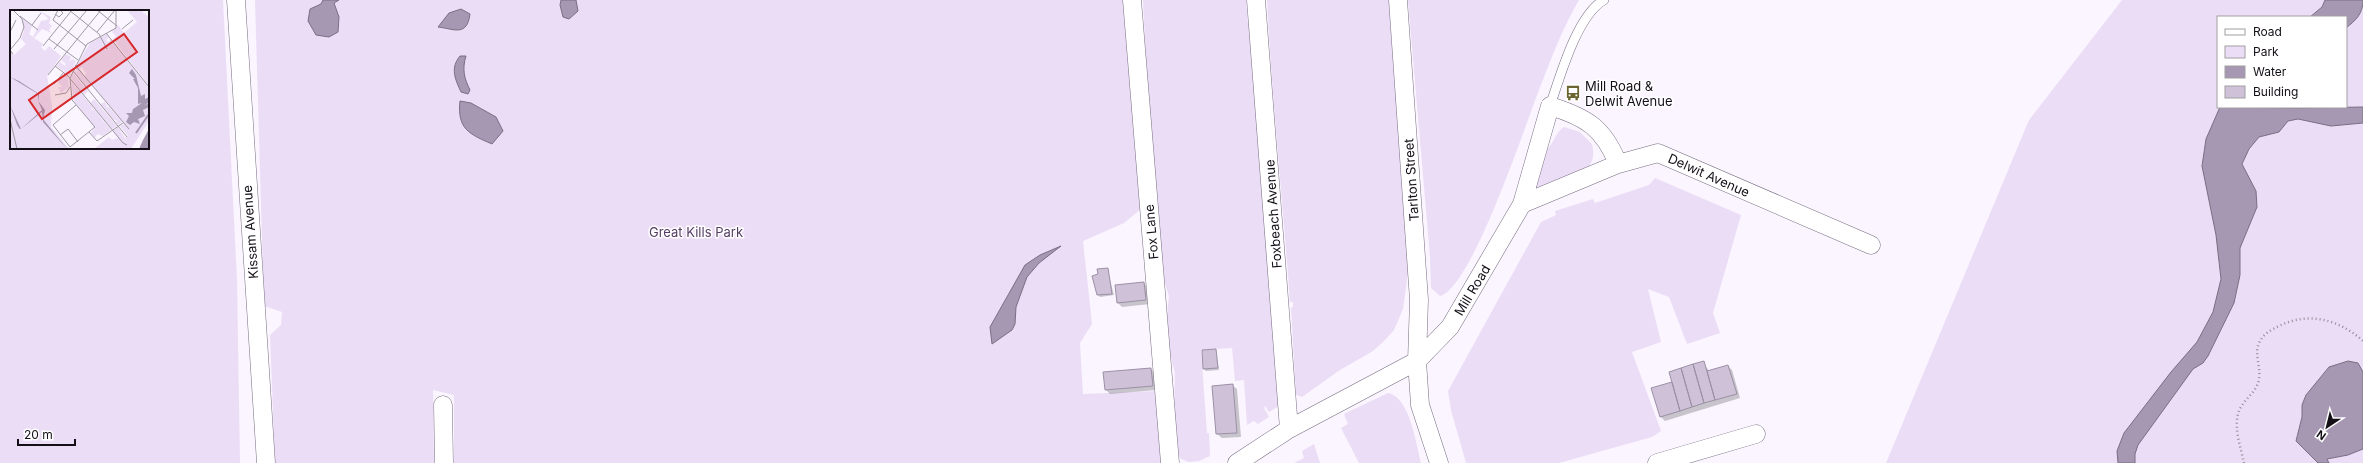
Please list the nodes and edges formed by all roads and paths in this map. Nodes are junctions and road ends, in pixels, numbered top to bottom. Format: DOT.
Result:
graph roads {
  1 [pos="236,0"];
  2 [pos="1132,0"];
  3 [pos="1256,0"];
  4 [pos="1398,0"];
  5 [pos="1604,0"];
  6 [pos="1595,2"];
  7 [pos="1550,106"];
  8 [pos="1618,164"];
  9 [pos="1522,204"];
  10 [pos="1871,245"];
  11 [pos="2363,341"];
  12 [pos="1417,361"];
  13 [pos="443,405"];
  14 [pos="1289,428"];
  15 [pos="1756,434"];
  16 [pos="266,463"];
  17 [pos="444,463"];
  18 [pos="1170,463"];
  19 [pos="1237,463"];
  20 [pos="1439,463"];
  21 [pos="1657,463"];
  22 [pos="2244,463"];
  1 -- 16 [label="street, Kissam Avenue"];
  2 -- 18 [label="street, Fox Lane"];
  3 -- 14 [label="street, Foxbeach Avenue"];
  4 -- 12 [label="street, Tarlton Street"];
  5 -- 6 [label="lane"];
  6 -- 7 [label="lane"];
  7 -- 8 [label="street"];
  7 -- 9 [label="street, Mill Road"];
  8 -- 9 [label="street, Delwit Avenue"];
  8 -- 10 [label="street, Delwit Avenue"];
  9 -- 12 [label="street, Mill Road"];
  11 -- 22 [label="path"];
  12 -- 14 [label="street, Mill Road"];
  12 -- 20 [label="street, Tarlton Street"];
  13 -- 17 [label="street"];
  14 -- 19 [label="street, Mill Road"];
  15 -- 21 [label="street"];
}
